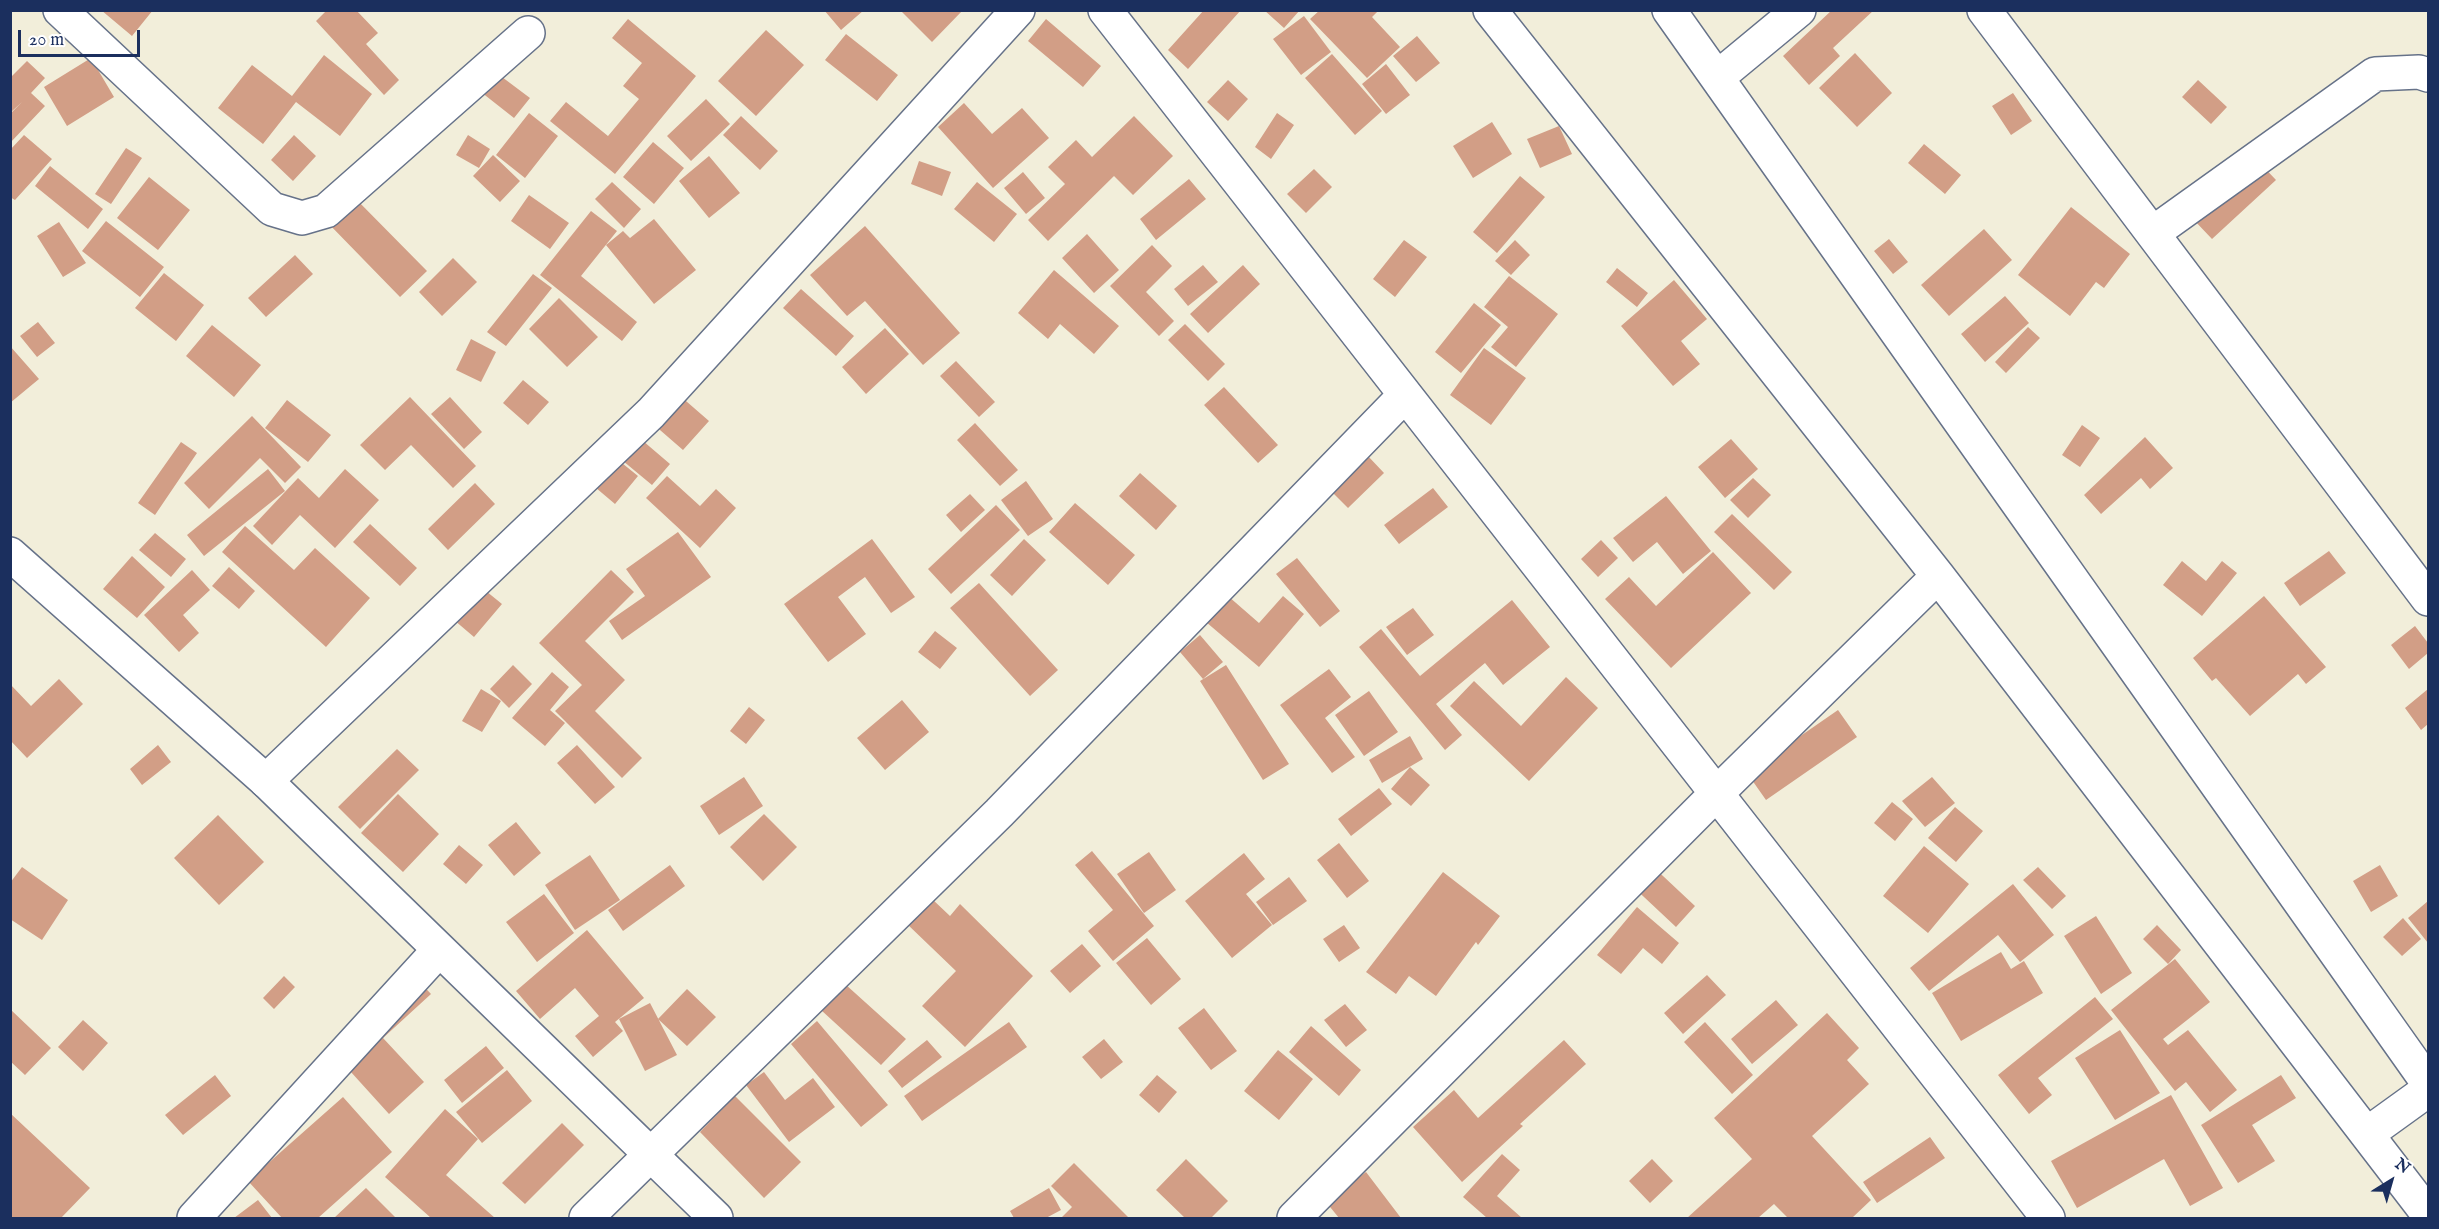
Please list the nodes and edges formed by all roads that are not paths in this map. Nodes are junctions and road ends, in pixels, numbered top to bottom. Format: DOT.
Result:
graph roads {
  1 [pos="60,10"];
  2 [pos="1018,10"];
  3 [pos="1105,10"];
  4 [pos="1490,10"];
  5 [pos="1669,10"];
  6 [pos="1799,10"];
  7 [pos="1984,10"];
  8 [pos="528,33"];
  9 [pos="2428,75"];
  10 [pos="1718,77"];
  11 [pos="2153,233"];
  12 [pos="1405,395"];
  13 [pos="10,555"];
  14 [pos="1938,576"];
  15 [pos="2428,599"];
  16 [pos="266,781"];
  17 [pos="1716,794"];
  18 [pos="438,951"];
  19 [pos="2428,1083"];
  20 [pos="2428,1090"];
  21 [pos="2367,1134"];
  22 [pos="649,1157"];
  23 [pos="2428,1214"];
  24 [pos="194,1218"];
  25 [pos="586,1218"];
  26 [pos="716,1218"];
  27 [pos="1294,1218"];
  28 [pos="2048,1218"];
  1 -- 8 [label="street"];
  2 -- 16 [label="street"];
  3 -- 12 [label="street"];
  4 -- 14 [label="street"];
  5 -- 10 [label="street"];
  6 -- 10 [label="street"];
  7 -- 11 [label="street"];
  9 -- 11 [label="street"];
  10 -- 19 [label="street"];
  11 -- 15 [label="street"];
  12 -- 17 [label="street"];
  12 -- 22 [label="street"];
  13 -- 16 [label="street"];
  14 -- 17 [label="street"];
  14 -- 21 [label="street"];
  16 -- 18 [label="street"];
  17 -- 27 [label="street"];
  17 -- 28 [label="street"];
  18 -- 22 [label="street"];
  18 -- 24 [label="street"];
  20 -- 21 [label="street"];
  21 -- 23 [label="street"];
  22 -- 25 [label="street"];
  22 -- 26 [label="street"];
}
